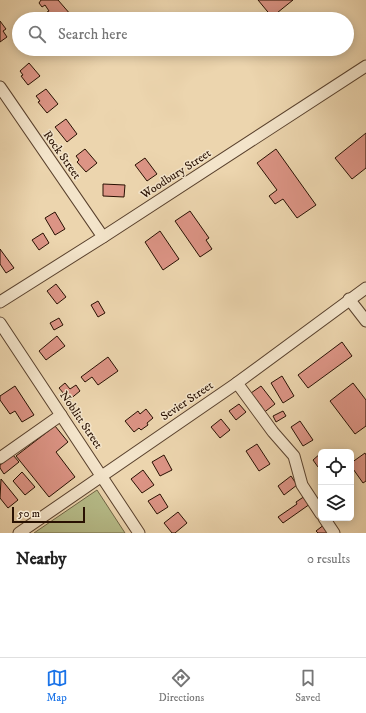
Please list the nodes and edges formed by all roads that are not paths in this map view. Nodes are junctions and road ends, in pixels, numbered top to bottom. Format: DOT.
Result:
graph roads {
  1 [pos="366,66"];
  2 [pos="0,87"];
  3 [pos="103,237"];
  4 [pos="366,288"];
  5 [pos="350,299"];
  6 [pos="0,302"];
  7 [pos="366,321"];
  8 [pos="0,323"];
  9 [pos="236,383"];
  10 [pos="61,415"];
  11 [pos="0,458"];
  12 [pos="102,475"];
  13 [pos="318,509"];
  14 [pos="326,521"];
  15 [pos="19,533"];
  16 [pos="139,533"];
  17 [pos="334,533"];
  1 -- 3 [label="street, Woodbury Street"];
  2 -- 3 [label="street, Rock Street"];
  3 -- 6 [label="street, Woodbury Street"];
  4 -- 5 [label="street, Sevier Street"];
  5 -- 7 [label="street"];
  5 -- 9 [label="street, Sevier Street"];
  8 -- 10 [label="street, Noblitt Street"];
  9 -- 12 [label="street, Sevier Street"];
  9 -- 13 [label="street"];
  10 -- 11 [label="street"];
  10 -- 12 [label="street, Noblitt Street"];
  12 -- 15 [label="street, Sevier Street"];
  12 -- 16 [label="street, Noblitt Street"];
  14 -- 17 [label="street"];
}
